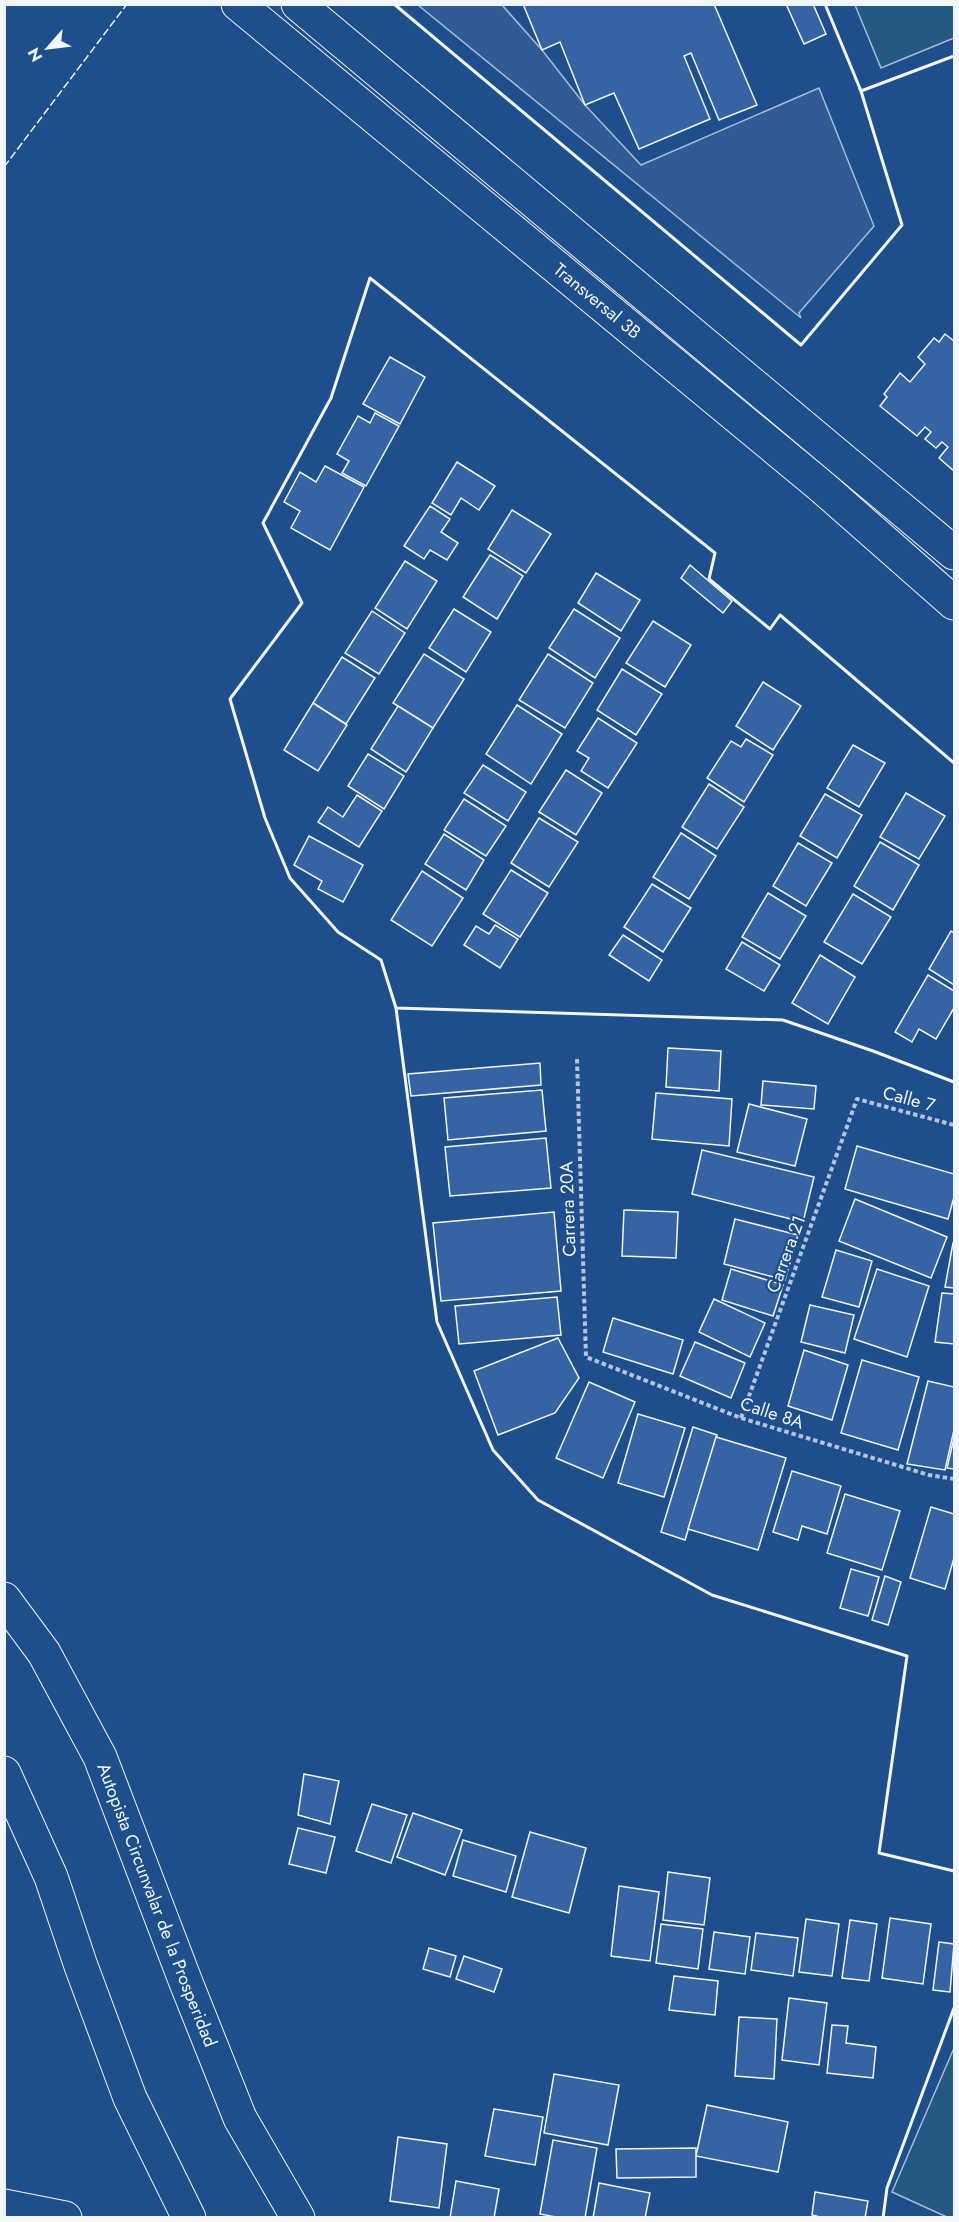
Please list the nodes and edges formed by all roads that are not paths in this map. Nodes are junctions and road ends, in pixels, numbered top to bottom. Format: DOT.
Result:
graph roads {
  1 [pos="238,4"];
  2 [pos="298,4"];
  3 [pos="954,554"];
  4 [pos="954,603"];
  5 [pos="4,1599"];
  6 [pos="4,1773"];
  7 [pos="4,2206"];
  8 [pos="65,2217"];
  9 [pos="189,2217"];
  10 [pos="298,2217"];
  1 -- 4 [label="main road, Transversal 3B"];
  2 -- 3 [label="main road, Transversal 3B"];
  5 -- 10 [label="main road, Autopista Circunvalar de la Prosperidad"];
  6 -- 9 [label="main road"];
  7 -- 8 [label="main road"];
}
